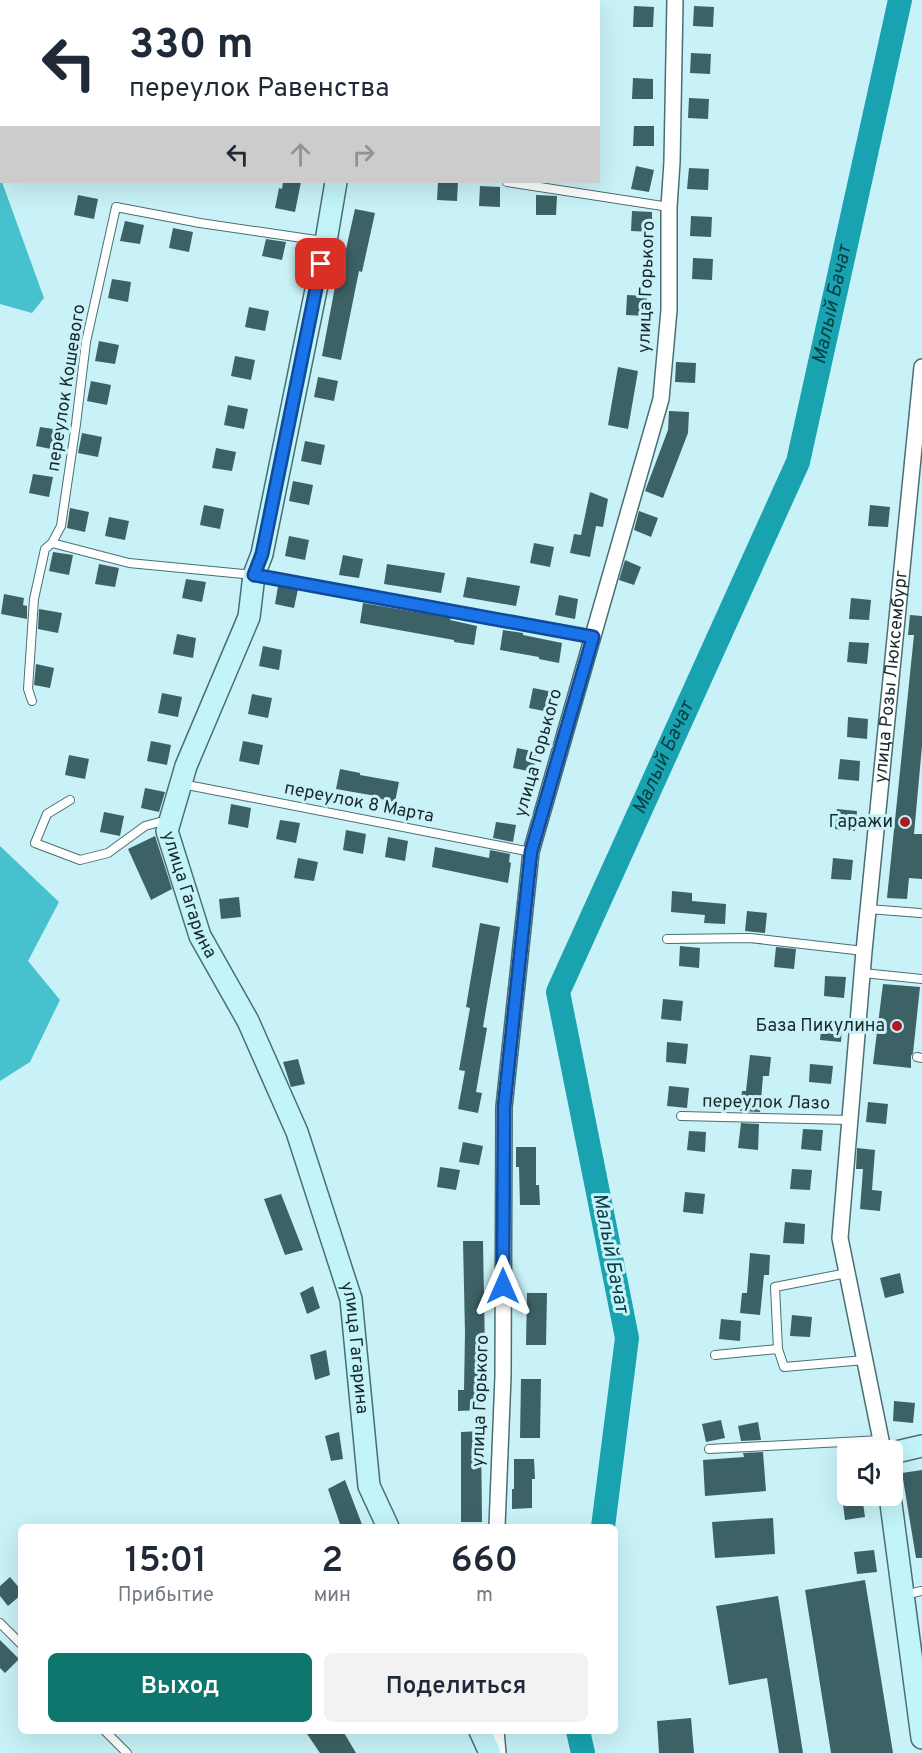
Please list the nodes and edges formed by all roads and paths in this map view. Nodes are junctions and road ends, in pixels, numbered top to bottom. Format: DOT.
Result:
graph roads {
  1 [pos="675,0"];
  2 [pos="336,183"];
  3 [pos="513,183"];
  4 [pos="669,207"];
  5 [pos="326,241"];
  6 [pos="922,367"];
  7 [pos="52,543"];
  8 [pos="254,575"];
  9 [pos="593,637"];
  10 [pos="32,700"];
  11 [pos="181,784"];
  12 [pos="70,800"];
  13 [pos="171,819"];
  14 [pos="531,852"];
  15 [pos="868,909"];
  16 [pos="920,913"];
  17 [pos="667,939"];
  18 [pos="864,951"];
  19 [pos="862,973"];
  20 [pos="922,979"];
  21 [pos="681,1116"];
  22 [pos="850,1120"];
  23 [pos="847,1273"];
  24 [pos="777,1349"];
  25 [pos="715,1355"];
  26 [pos="865,1360"];
  27 [pos="884,1440"];
  28 [pos="922,1446"];
  29 [pos="903,1447"];
  30 [pos="837,1448"];
  31 [pos="709,1449"];
  32 [pos="892,1506"];
  33 [pos="387,1524"];
  34 [pos="497,1524"];
  35 [pos="912,1593"];
  36 [pos="0,1623"];
  37 [pos="18,1641"];
  38 [pos="108,1734"];
  39 [pos="481,1734"];
  40 [pos="496,1734"];
  41 [pos="922,1738"];
  42 [pos="127,1753"];
  43 [pos="490,1753"];
  44 [pos="498,1753"];
  1 -- 4 [label="street, улица Горького"];
  2 -- 5 [label="street, улица Гагарина"];
  3 -- 4 [label="lane"];
  4 -- 9 [label="street, улица Горького"];
  5 -- 7 [label="lane, переулок Кошевого"];
  5 -- 8 [label="street, улица Гагарина"];
  6 -- 15 [label="street, улица Розы Люксембург"];
  7 -- 8 [label="lane"];
  7 -- 10 [label="lane"];
  8 -- 9 [label="lane"];
  8 -- 11 [label="street, улица Гагарина"];
  9 -- 14 [label="street, улица Горького"];
  11 -- 13 [label="street, улица Гагарина"];
  11 -- 14 [label="lane, переулок 8 Марта"];
  12 -- 13 [label="lane"];
  13 -- 33 [label="street, улица Гагарина"];
  14 -- 34 [label="street, улица Горького"];
  15 -- 16 [label="lane"];
  15 -- 18 [label="street, улица Розы Люксембург"];
  17 -- 18 [label="lane"];
  18 -- 19 [label="street, улица Розы Люксембург"];
  19 -- 20 [label="lane"];
  19 -- 22 [label="street, улица Розы Люксембург"];
  21 -- 22 [label="lane, переулок Лазо"];
  22 -- 23 [label="street, улица Розы Люксембург"];
  23 -- 24 [label="lane"];
  23 -- 26 [label="street, улица Розы Люксембург"];
  24 -- 25 [label="lane"];
  24 -- 26 [label="lane"];
  26 -- 27 [label="street, улица Розы Люксембург"];
  28 -- 29 [label="street"];
  30 -- 31 [label="lane"];
  32 -- 35 [label="street"];
  35 -- 41 [label="street"];
  36 -- 37 [label="lane"];
  38 -- 42 [label="lane"];
  39 -- 43 [label="street"];
  40 -- 44 [label="street"];
}
